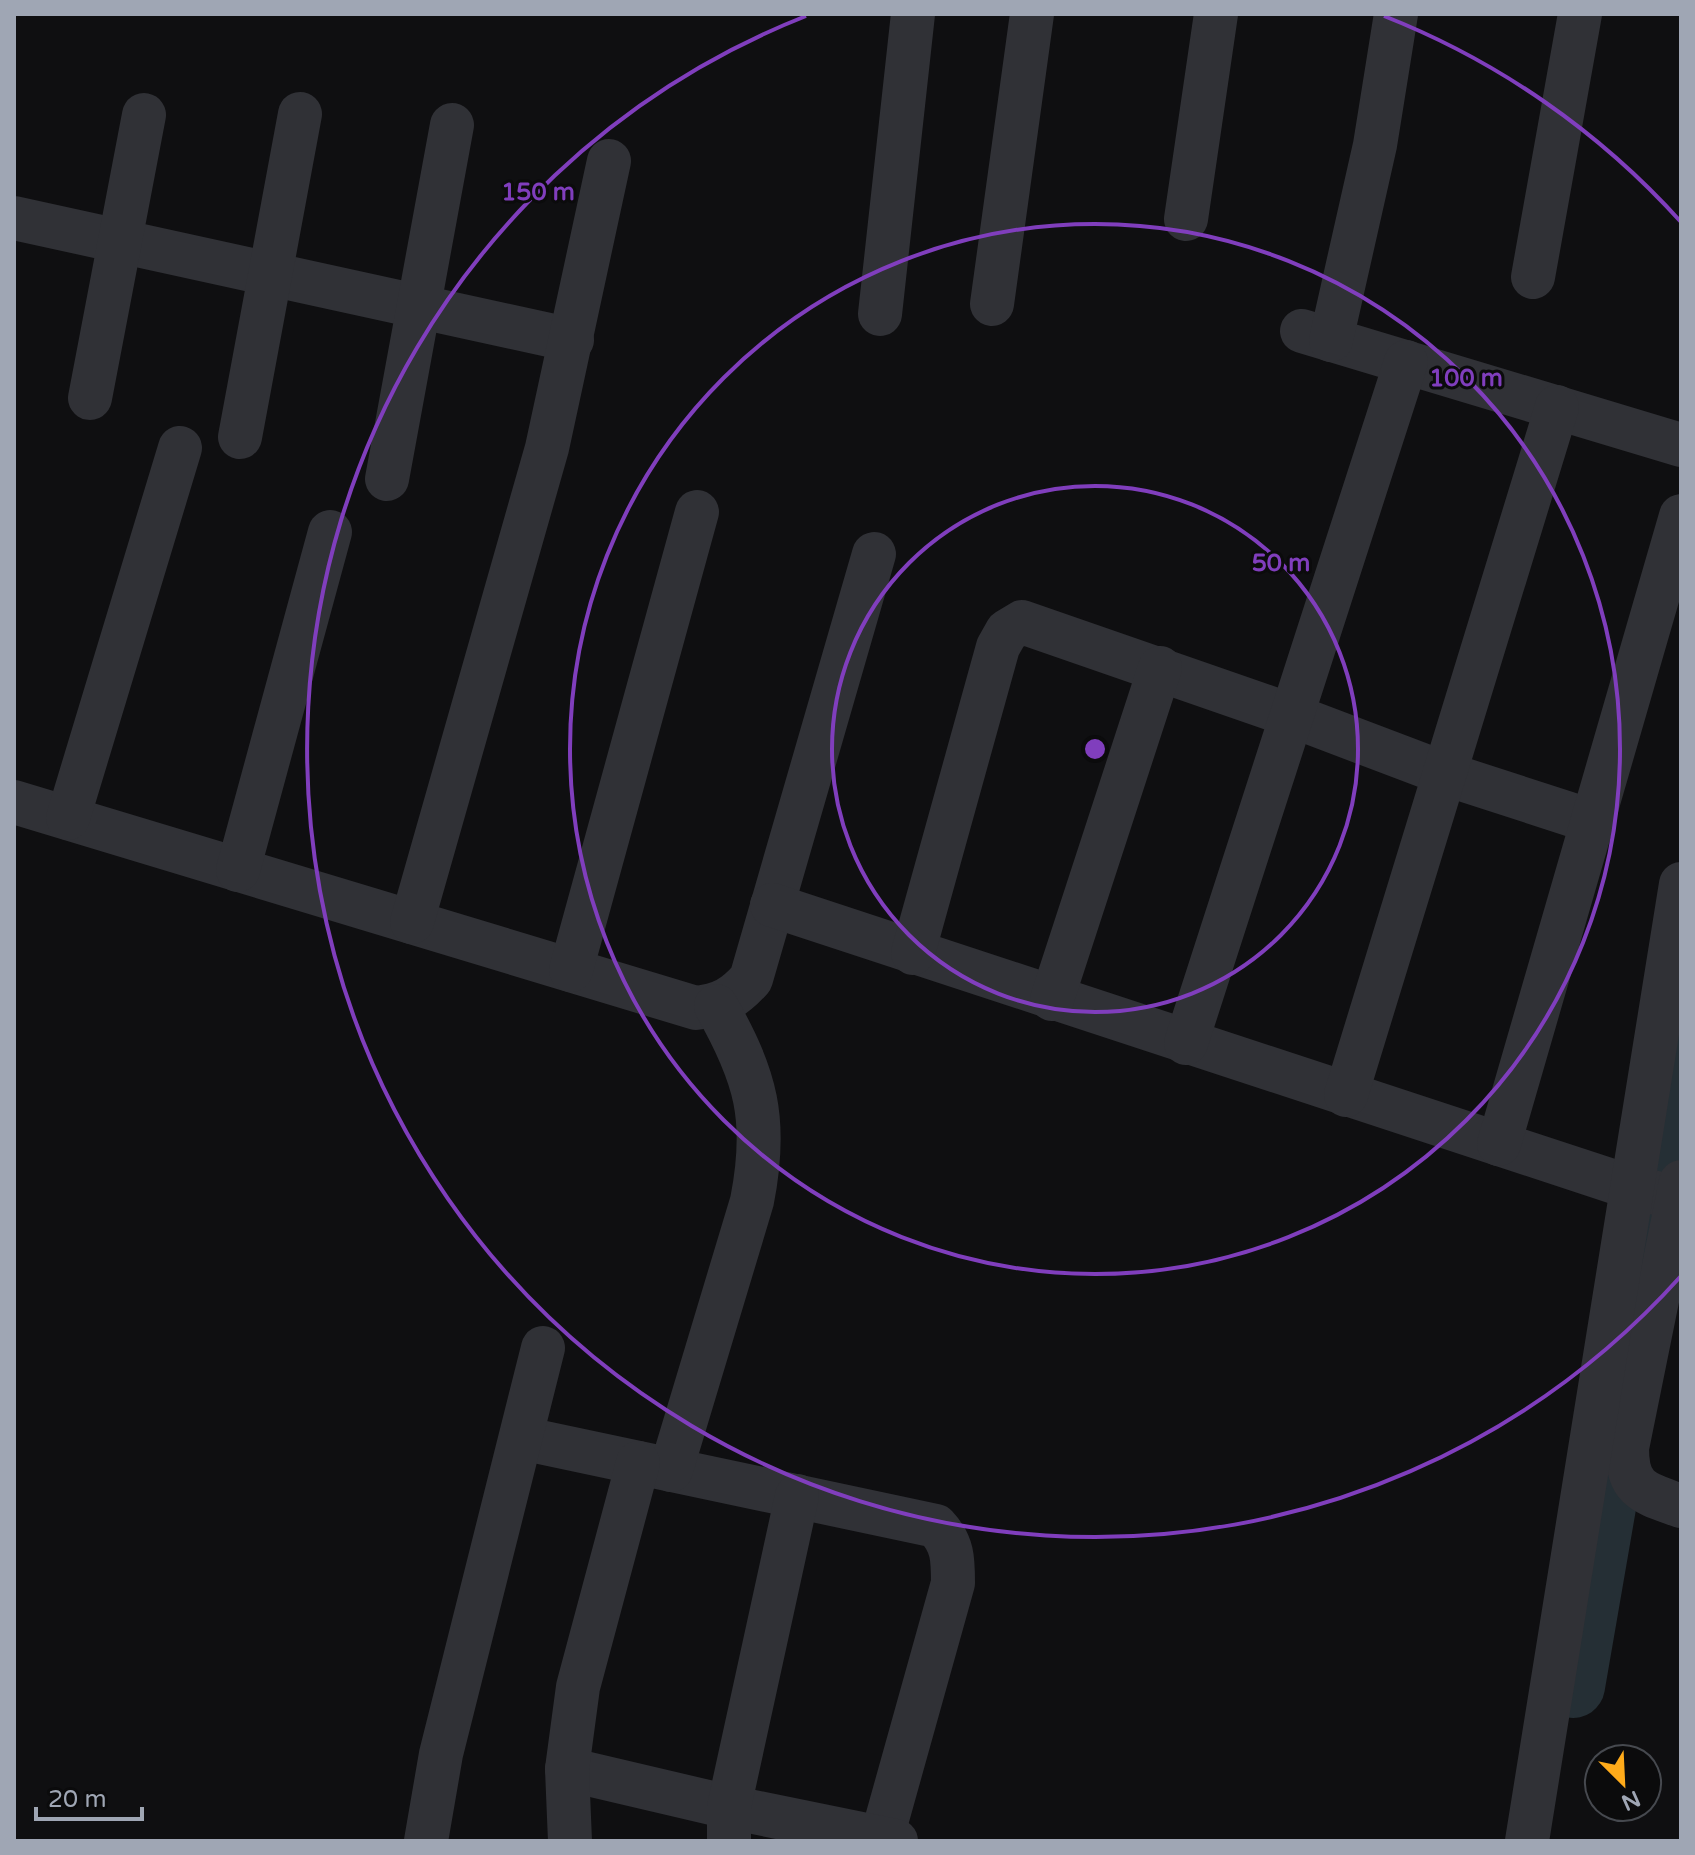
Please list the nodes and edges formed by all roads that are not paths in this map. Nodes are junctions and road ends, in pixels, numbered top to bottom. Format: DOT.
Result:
graph roads {
  1 [pos="913,14"];
  2 [pos="1032,14"];
  3 [pos="1216,14"];
  4 [pos="1396,14"];
  5 [pos="1580,14"];
  6 [pos="300,114"];
  7 [pos="144,115"];
  8 [pos="452,125"];
  9 [pos="609,161"];
  10 [pos="14,218"];
  11 [pos="1186,219"];
  12 [pos="120,241"];
  13 [pos="270,274"];
  14 [pos="1533,277"];
  15 [pos="992,304"];
  16 [pos="419,307"];
  17 [pos="880,314"];
  18 [pos="572,340"];
  19 [pos="1406,362"];
  20 [pos="90,398"];
  21 [pos="1557,407"];
  22 [pos="240,437"];
  23 [pos="1681,445"];
  24 [pos="180,448"];
  25 [pos="387,479"];
  26 [pos="697,512"];
  27 [pos="1681,516"];
  28 [pos="330,532"];
  29 [pos="874,554"];
  30 [pos="1160,668"];
  31 [pos="1293,716"];
  32 [pos="1446,774"];
  33 [pos="14,802"];
  34 [pos="68,818"];
  35 [pos="1594,822"];
  36 [pos="238,870"];
  37 [pos="1681,884"];
  38 [pos="772,905"];
  39 [pos="412,922"];
  40 [pos="913,953"];
  41 [pos="571,970"];
  42 [pos="1052,999"];
  43 [pos="716,1006"];
  44 [pos="1186,1043"];
  45 [pos="1346,1095"];
  46 [pos="1499,1144"];
  47 [pos="1660,1190"];
  48 [pos="543,1348"];
  49 [pos="521,1438"];
  50 [pos="655,1466"];
  51 [pos="797,1496"];
  52 [pos="1681,1506"];
  53 [pos="567,1769"];
  54 [pos="729,1824"];
  55 [pos="889,1839"];
  56 [pos="426,1841"];
  57 [pos="570,1841"];
  58 [pos="1527,1841"];
  1 -- 17 [label="street"];
  2 -- 15 [label="street"];
  3 -- 11 [label="street"];
  4 -- 19 [label="street"];
  5 -- 14 [label="street"];
  6 -- 13 [label="street"];
  7 -- 12 [label="street"];
  8 -- 16 [label="street"];
  9 -- 18 [label="street"];
  10 -- 12 [label="street"];
  12 -- 13 [label="street"];
  12 -- 20 [label="street"];
  13 -- 16 [label="street"];
  13 -- 22 [label="street"];
  16 -- 18 [label="street"];
  16 -- 25 [label="street"];
  18 -- 39 [label="street"];
  19 -- 21 [label="street"];
  19 -- 31 [label="street"];
  21 -- 23 [label="street"];
  21 -- 32 [label="street"];
  24 -- 34 [label="street"];
  26 -- 41 [label="street"];
  27 -- 35 [label="street"];
  28 -- 36 [label="street"];
  29 -- 38 [label="street"];
  30 -- 31 [label="street"];
  30 -- 40 [label="street"];
  30 -- 42 [label="street"];
  31 -- 32 [label="street"];
  31 -- 44 [label="street"];
  32 -- 35 [label="street"];
  32 -- 45 [label="street"];
  33 -- 34 [label="street"];
  34 -- 36 [label="street"];
  35 -- 46 [label="street"];
  36 -- 39 [label="street"];
  37 -- 47 [label="street"];
  38 -- 40 [label="street"];
  38 -- 43 [label="street"];
  39 -- 41 [label="street"];
  40 -- 42 [label="street"];
  41 -- 43 [label="street"];
  42 -- 44 [label="street"];
  43 -- 50 [label="street"];
  44 -- 45 [label="street"];
  45 -- 46 [label="street"];
  46 -- 47 [label="street"];
  47 -- 52 [label="street"];
  47 -- 58 [label="street"];
  48 -- 49 [label="street"];
  49 -- 50 [label="street"];
  49 -- 56 [label="street"];
  50 -- 51 [label="street"];
  50 -- 53 [label="street"];
  51 -- 54 [label="street"];
  51 -- 55 [label="street"];
  53 -- 54 [label="street"];
  53 -- 57 [label="street"];
  54 -- 55 [label="street"];
}
